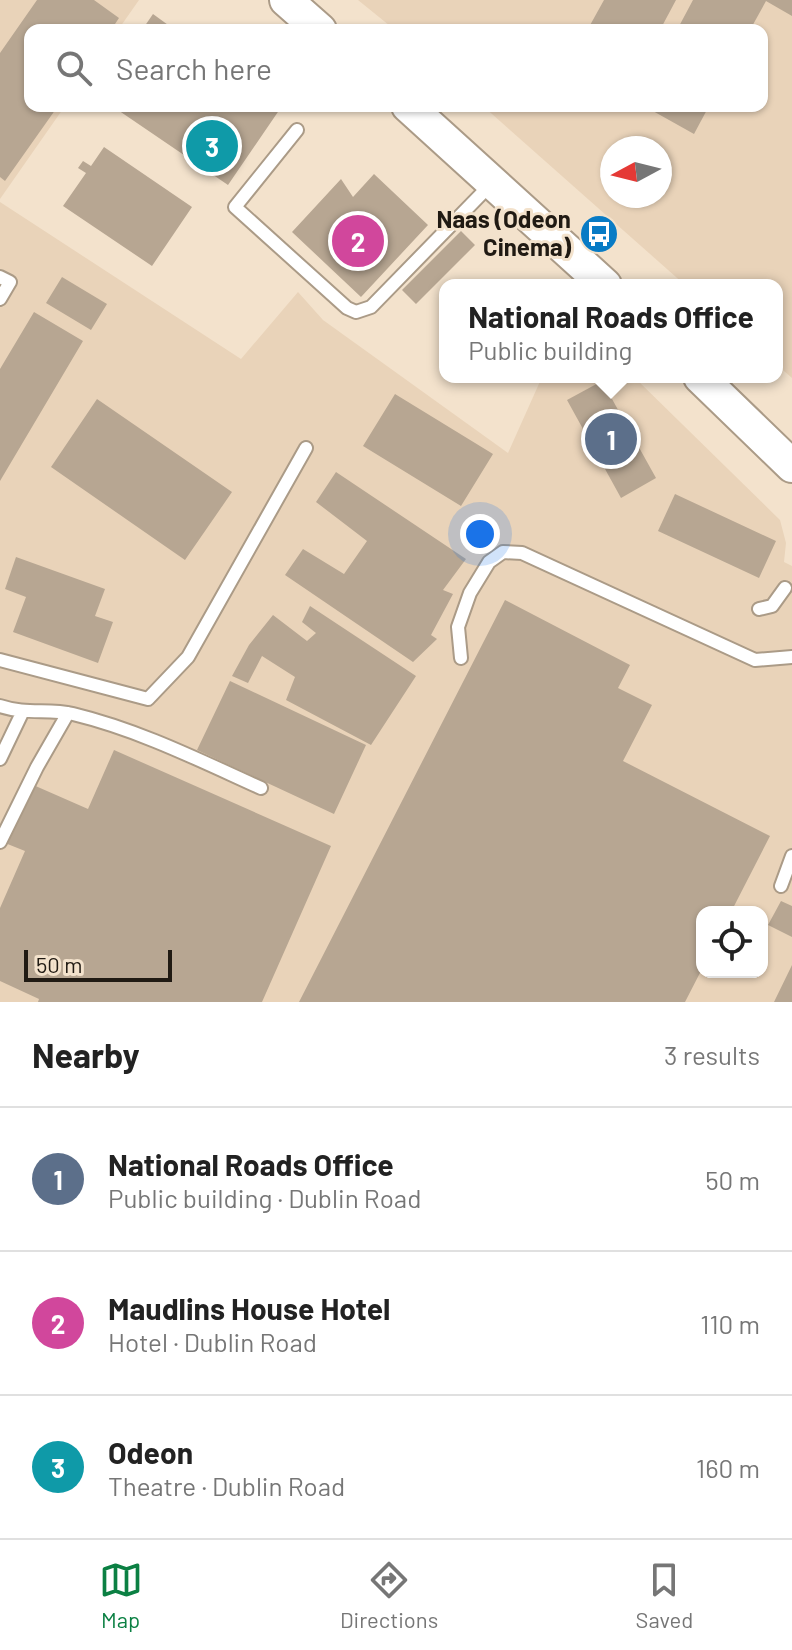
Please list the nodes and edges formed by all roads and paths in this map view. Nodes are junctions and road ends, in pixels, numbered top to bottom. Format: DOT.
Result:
graph roads {
  1 [pos="286,0"];
  2 [pos="313,24"];
  3 [pos="415,112"];
  4 [pos="297,130"];
  5 [pos="495,181"];
  6 [pos="590,276"];
  7 [pos="0,277"];
  8 [pos="0,299"];
  9 [pos="706,383"];
  10 [pos="306,448"];
  11 [pos="792,466"];
  12 [pos="790,588"];
  13 [pos="759,609"];
  14 [pos="792,657"];
  15 [pos="461,658"];
  16 [pos="0,660"];
  17 [pos="0,706"];
  18 [pos="22,713"];
  19 [pos="68,713"];
  20 [pos="0,759"];
  21 [pos="261,788"];
  22 [pos="0,838"];
  23 [pos="792,856"];
  24 [pos="781,886"];
  1 -- 2 [label="main road"];
  3 -- 5 [label="main road"];
  4 -- 5 [label="lane"];
  5 -- 6 [label="main road"];
  7 -- 8 [label="lane"];
  9 -- 11 [label="main road"];
  10 -- 16 [label="lane"];
  12 -- 13 [label="lane"];
  14 -- 15 [label="lane"];
  17 -- 18 [label="lane"];
  18 -- 19 [label="lane"];
  18 -- 20 [label="lane"];
  19 -- 21 [label="lane"];
  19 -- 22 [label="lane"];
  23 -- 24 [label="lane"];
}
